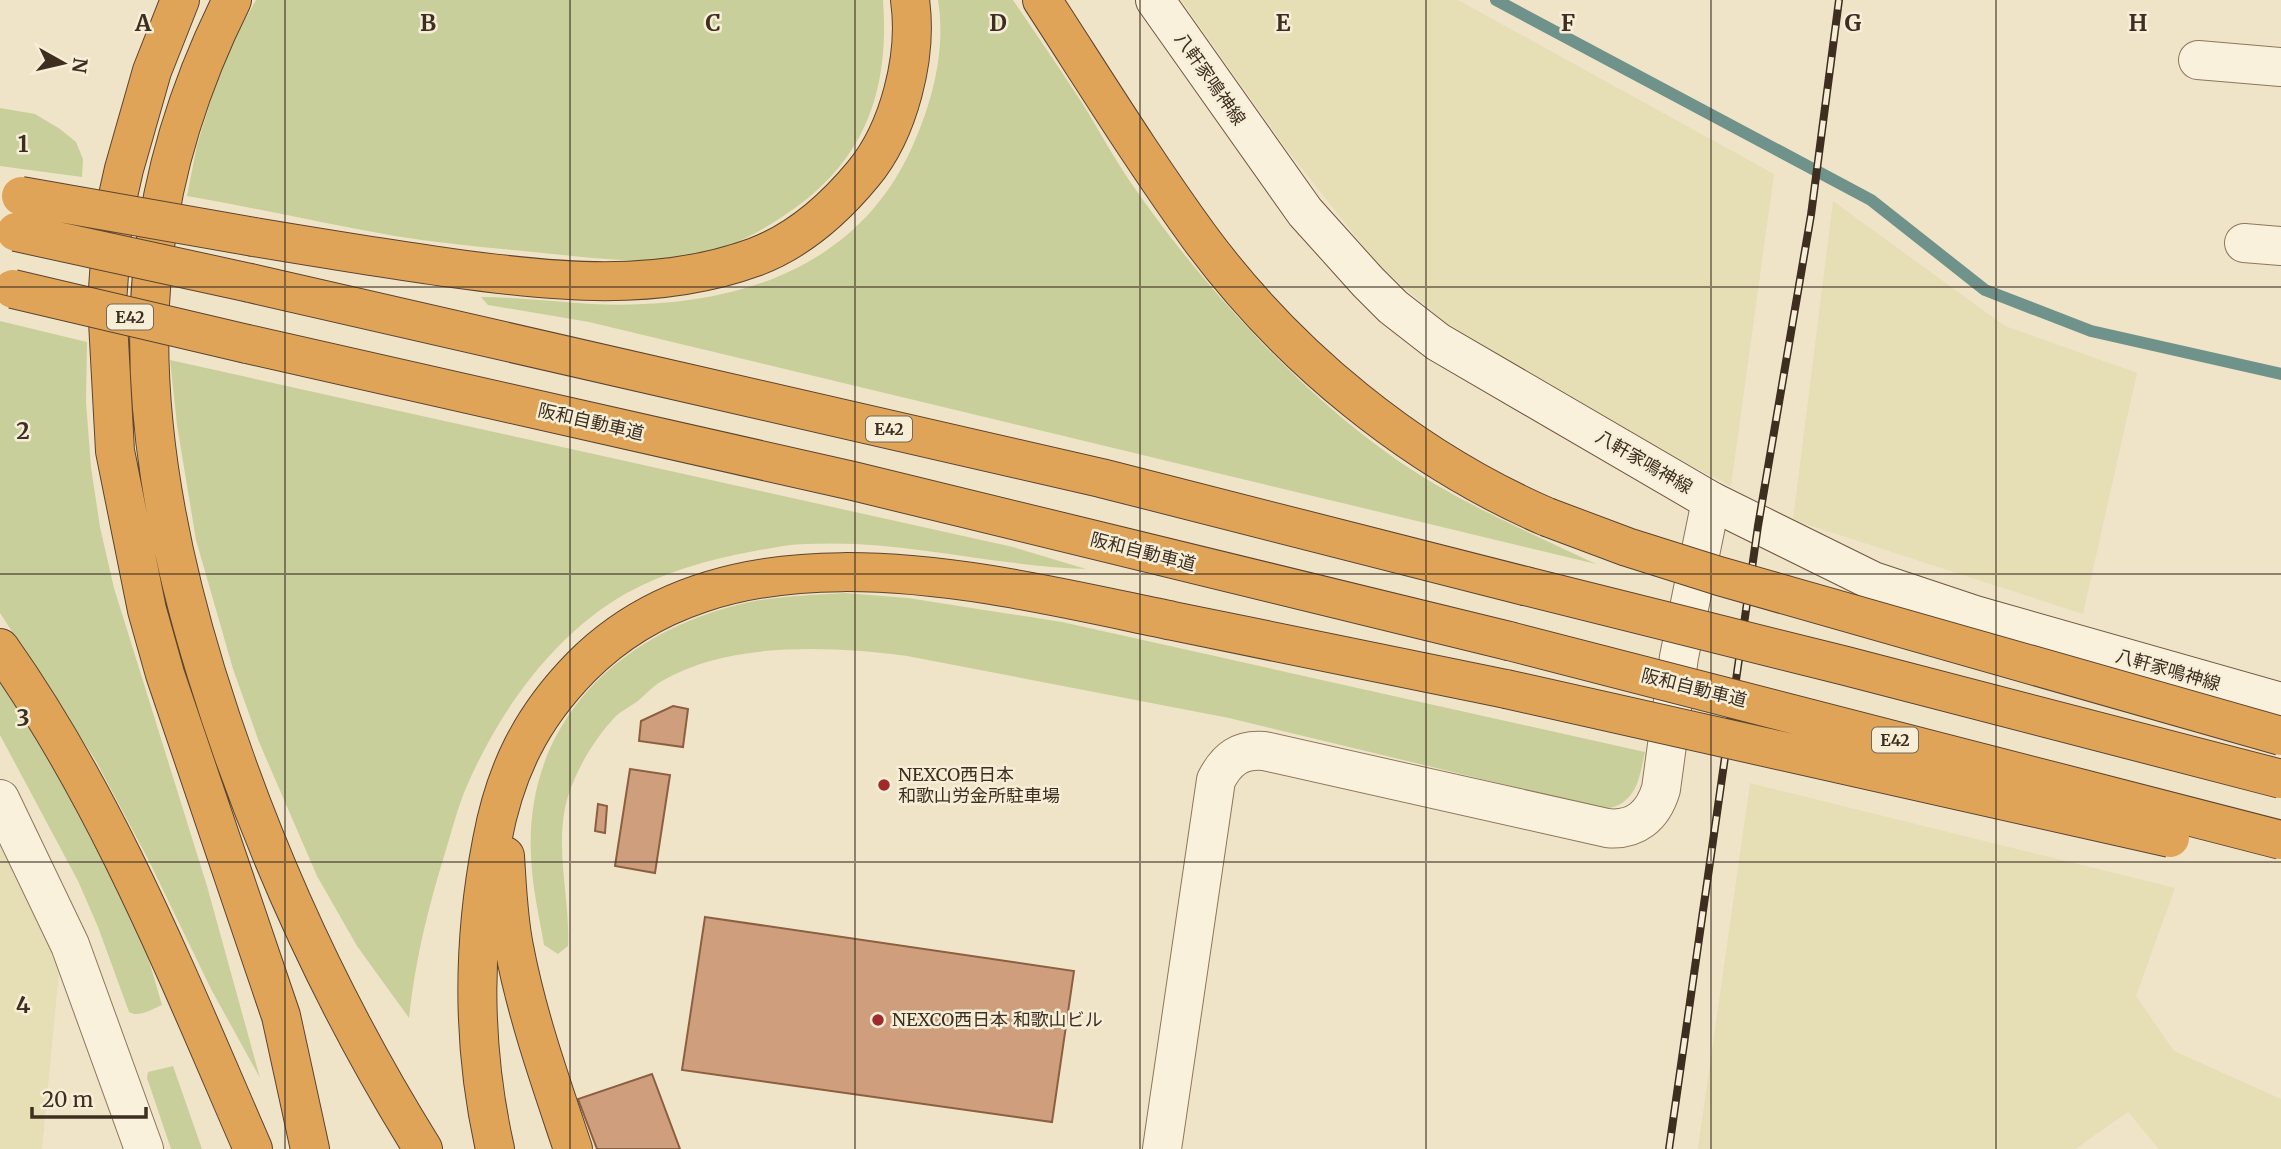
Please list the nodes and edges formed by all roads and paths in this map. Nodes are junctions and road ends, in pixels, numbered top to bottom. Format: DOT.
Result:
graph roads {
  1 [pos="180,0"];
  2 [pos="232,0"];
  3 [pos="910,0"];
  4 [pos="1042,0"];
  5 [pos="1155,0"];
  6 [pos="2198,60"];
  7 [pos="2281,67"];
  8 [pos="9,212"];
  9 [pos="6,288"];
  10 [pos="1711,501"];
  11 [pos="0,648"];
  12 [pos="2281,702"];
  13 [pos="528,734"];
  14 [pos="2281,736"];
  15 [pos="2281,779"];
  16 [pos="0,799"];
  17 [pos="2281,840"];
  18 [pos="2281,863"];
  19 [pos="171,961"];
  20 [pos="281,1016"];
  21 [pos="379,1077"];
  22 [pos="144,1149"];
  23 [pos="238,1149"];
  24 [pos="253,1149"];
  25 [pos="310,1149"];
  26 [pos="325,1149"];
  27 [pos="408,1149"];
  28 [pos="423,1149"];
  29 [pos="495,1149"];
  30 [pos="573,1149"];
  31 [pos="1162,1149"];
  1 -- 20 [label="highway"];
  2 -- 21 [label="highway"];
  3 -- 8 [label="highway, bridge"];
  4 -- 14 [label="highway, bridge"];
  5 -- 10 [label="street, 八軒家鳴神線"];
  6 -- 7 [label="street"];
  8 -- 15 [label="highway, E42, bridge"];
  9 -- 17 [label="highway, 阪和自動車道 / E42, bridge"];
  10 -- 12 [label="street, 八軒家鳴神線"];
  10 -- 31 [label="street"];
  11 -- 19 [label="highway"];
  13 -- 18 [label="highway, bridge"];
  13 -- 29 [label="highway"];
  13 -- 30 [label="highway"];
  16 -- 22 [label="street"];
  19 -- 23 [label="highway"];
  19 -- 24 [label="highway"];
  20 -- 25 [label="highway"];
  20 -- 26 [label="highway"];
  21 -- 27 [label="highway"];
  21 -- 28 [label="highway"];
}
